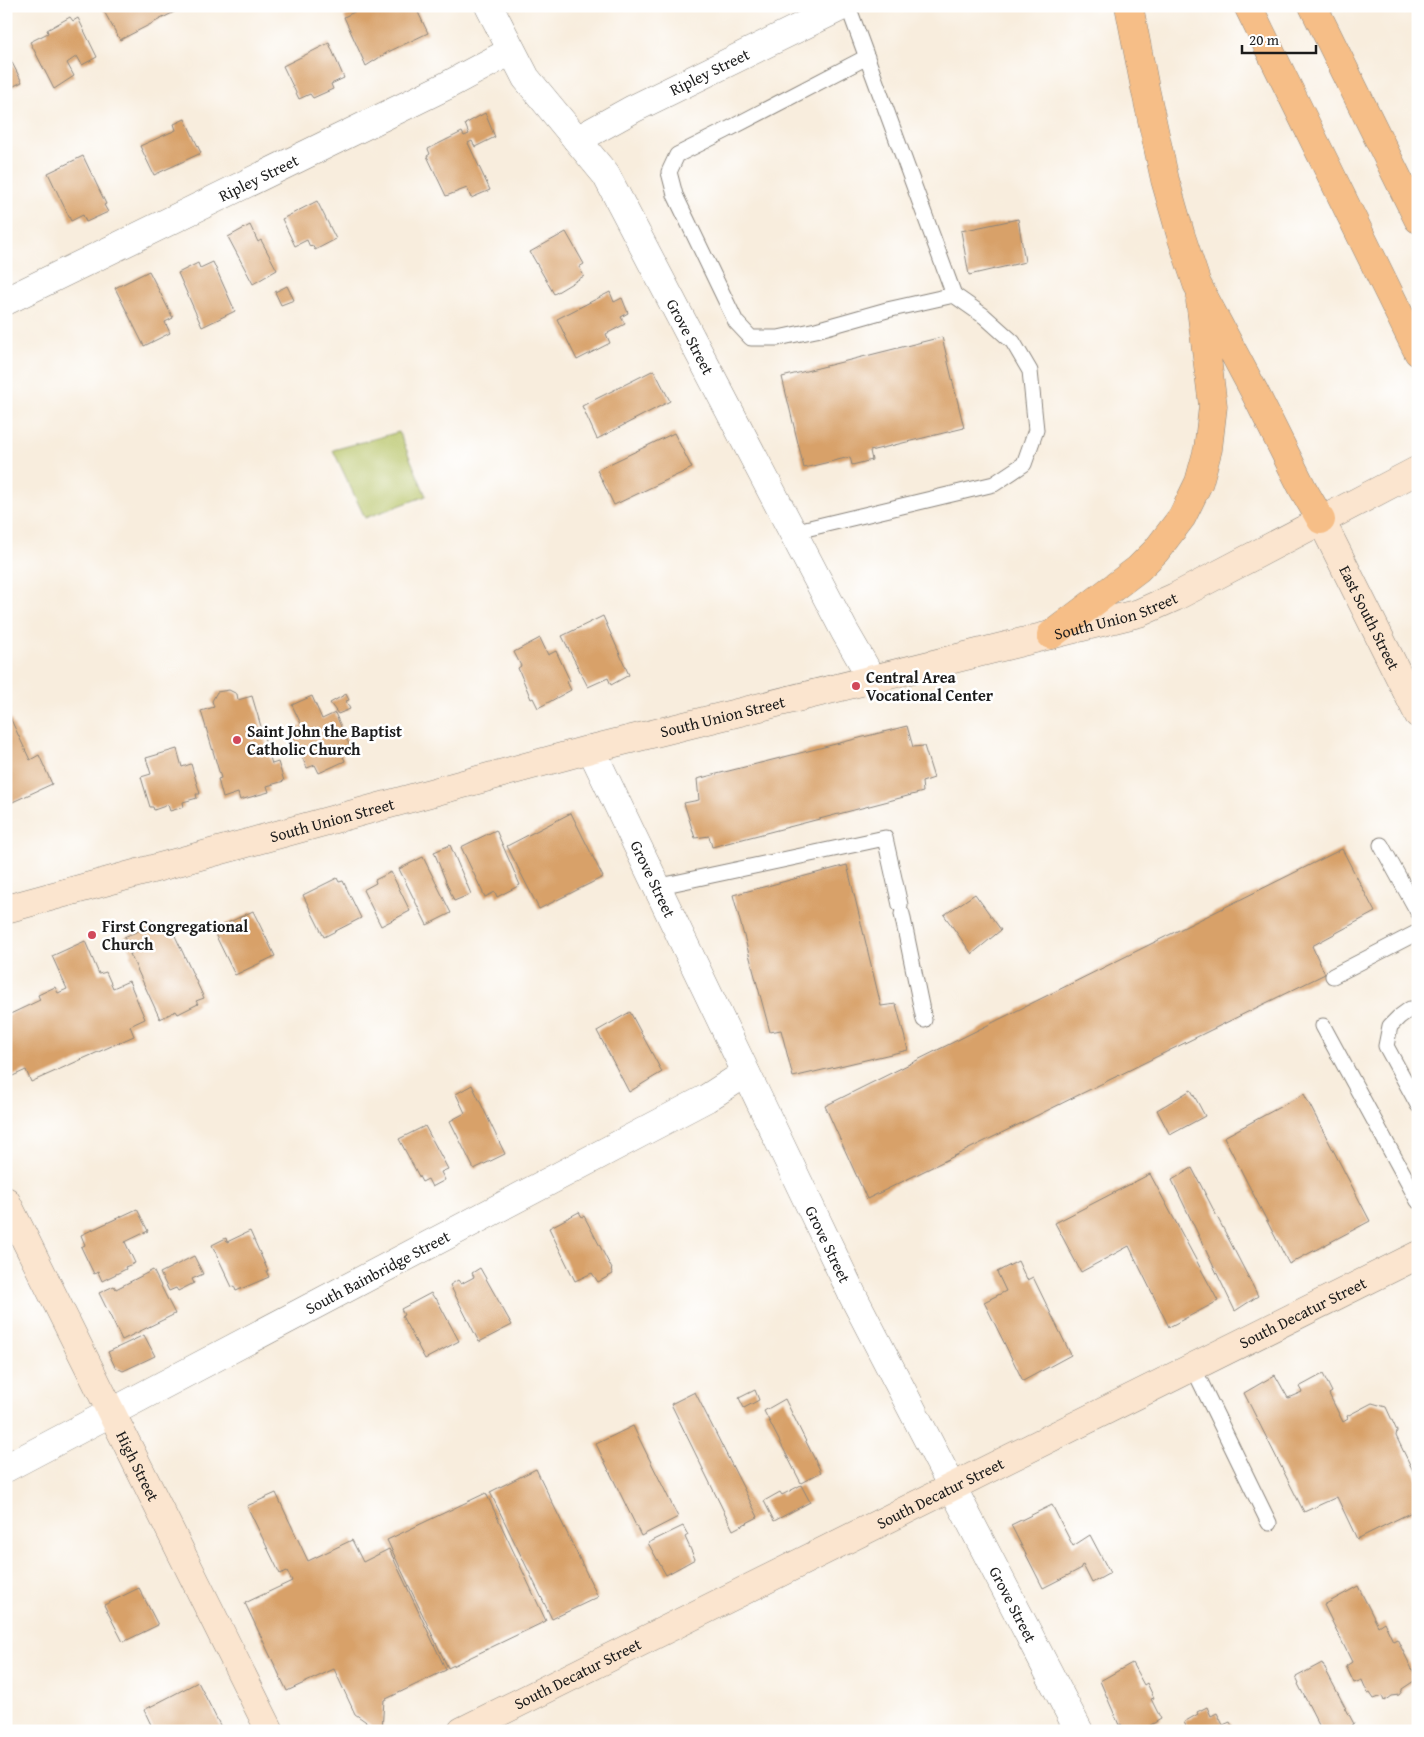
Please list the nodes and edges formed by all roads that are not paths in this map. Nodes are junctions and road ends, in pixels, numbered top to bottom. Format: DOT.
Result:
graph roads {
  1 [pos="489,6"];
  2 [pos="843,6"];
  3 [pos="848,6"];
  4 [pos="1129,6"];
  5 [pos="1248,6"];
  6 [pos="1314,6"];
  7 [pos="511,51"];
  8 [pos="867,58"];
  9 [pos="577,140"];
  10 [pos="1418,219"];
  11 [pos="1197,284"];
  12 [pos="954,295"];
  13 [pos="6,301"];
  14 [pos="1418,352"];
  15 [pos="1418,470"];
  16 [pos="1321,520"];
  17 [pos="793,532"];
  18 [pos="1052,635"];
  19 [pos="872,679"];
  20 [pos="1418,714"];
  21 [pos="591,749"];
  22 [pos="1381,845"];
  23 [pos="656,886"];
  24 [pos="6,909"];
  25 [pos="1418,912"];
  26 [pos="1418,932"];
  27 [pos="1333,976"];
  28 [pos="1418,1009"];
  29 [pos="924,1020"];
  30 [pos="1323,1026"];
  31 [pos="746,1074"];
  32 [pos="1418,1105"];
  33 [pos="6,1201"];
  34 [pos="1418,1201"];
  35 [pos="1418,1255"];
  36 [pos="1193,1367"];
  37 [pos="111,1413"];
  38 [pos="6,1468"];
  39 [pos="951,1488"];
  40 [pos="1269,1523"];
  41 [pos="270,1731"];
  42 [pos="462,1731"];
  43 [pos="1079,1731"];
  1 -- 7 [label="street, Grove Street"];
  2 -- 9 [label="street, Ripley Street"];
  3 -- 8 [label="lane"];
  4 -- 11 [label="highway"];
  5 -- 14 [label="highway"];
  6 -- 10 [label="highway"];
  7 -- 9 [label="street, Grove Street"];
  7 -- 13 [label="street, Ripley Street"];
  8 -- 12 [label="lane"];
  8 -- 12 [label="lane"];
  9 -- 17 [label="street, Grove Street"];
  11 -- 16 [label="highway"];
  11 -- 18 [label="highway"];
  12 -- 17 [label="lane"];
  15 -- 16 [label="main road, South Union Street"];
  16 -- 18 [label="main road, South Union Street"];
  16 -- 20 [label="main road, East South Street"];
  17 -- 19 [label="street, Grove Street"];
  18 -- 19 [label="main road, South Union Street"];
  19 -- 21 [label="main road, South Union Street"];
  21 -- 23 [label="street, Grove Street"];
  21 -- 24 [label="main road, South Union Street"];
  22 -- 25 [label="lane"];
  23 -- 29 [label="lane"];
  23 -- 31 [label="street, Grove Street"];
  26 -- 27 [label="lane"];
  28 -- 32 [label="lane"];
  30 -- 34 [label="lane"];
  31 -- 37 [label="street, South Bainbridge Street"];
  31 -- 39 [label="street, Grove Street"];
  33 -- 37 [label="main road, High Street"];
  35 -- 36 [label="main road, South Decatur Street"];
  36 -- 39 [label="main road, South Decatur Street"];
  36 -- 40 [label="lane"];
  37 -- 38 [label="street, South Bainbridge Street"];
  37 -- 41 [label="main road, High Street"];
  39 -- 42 [label="main road, South Decatur Street"];
  39 -- 43 [label="street, Grove Street"];
}
